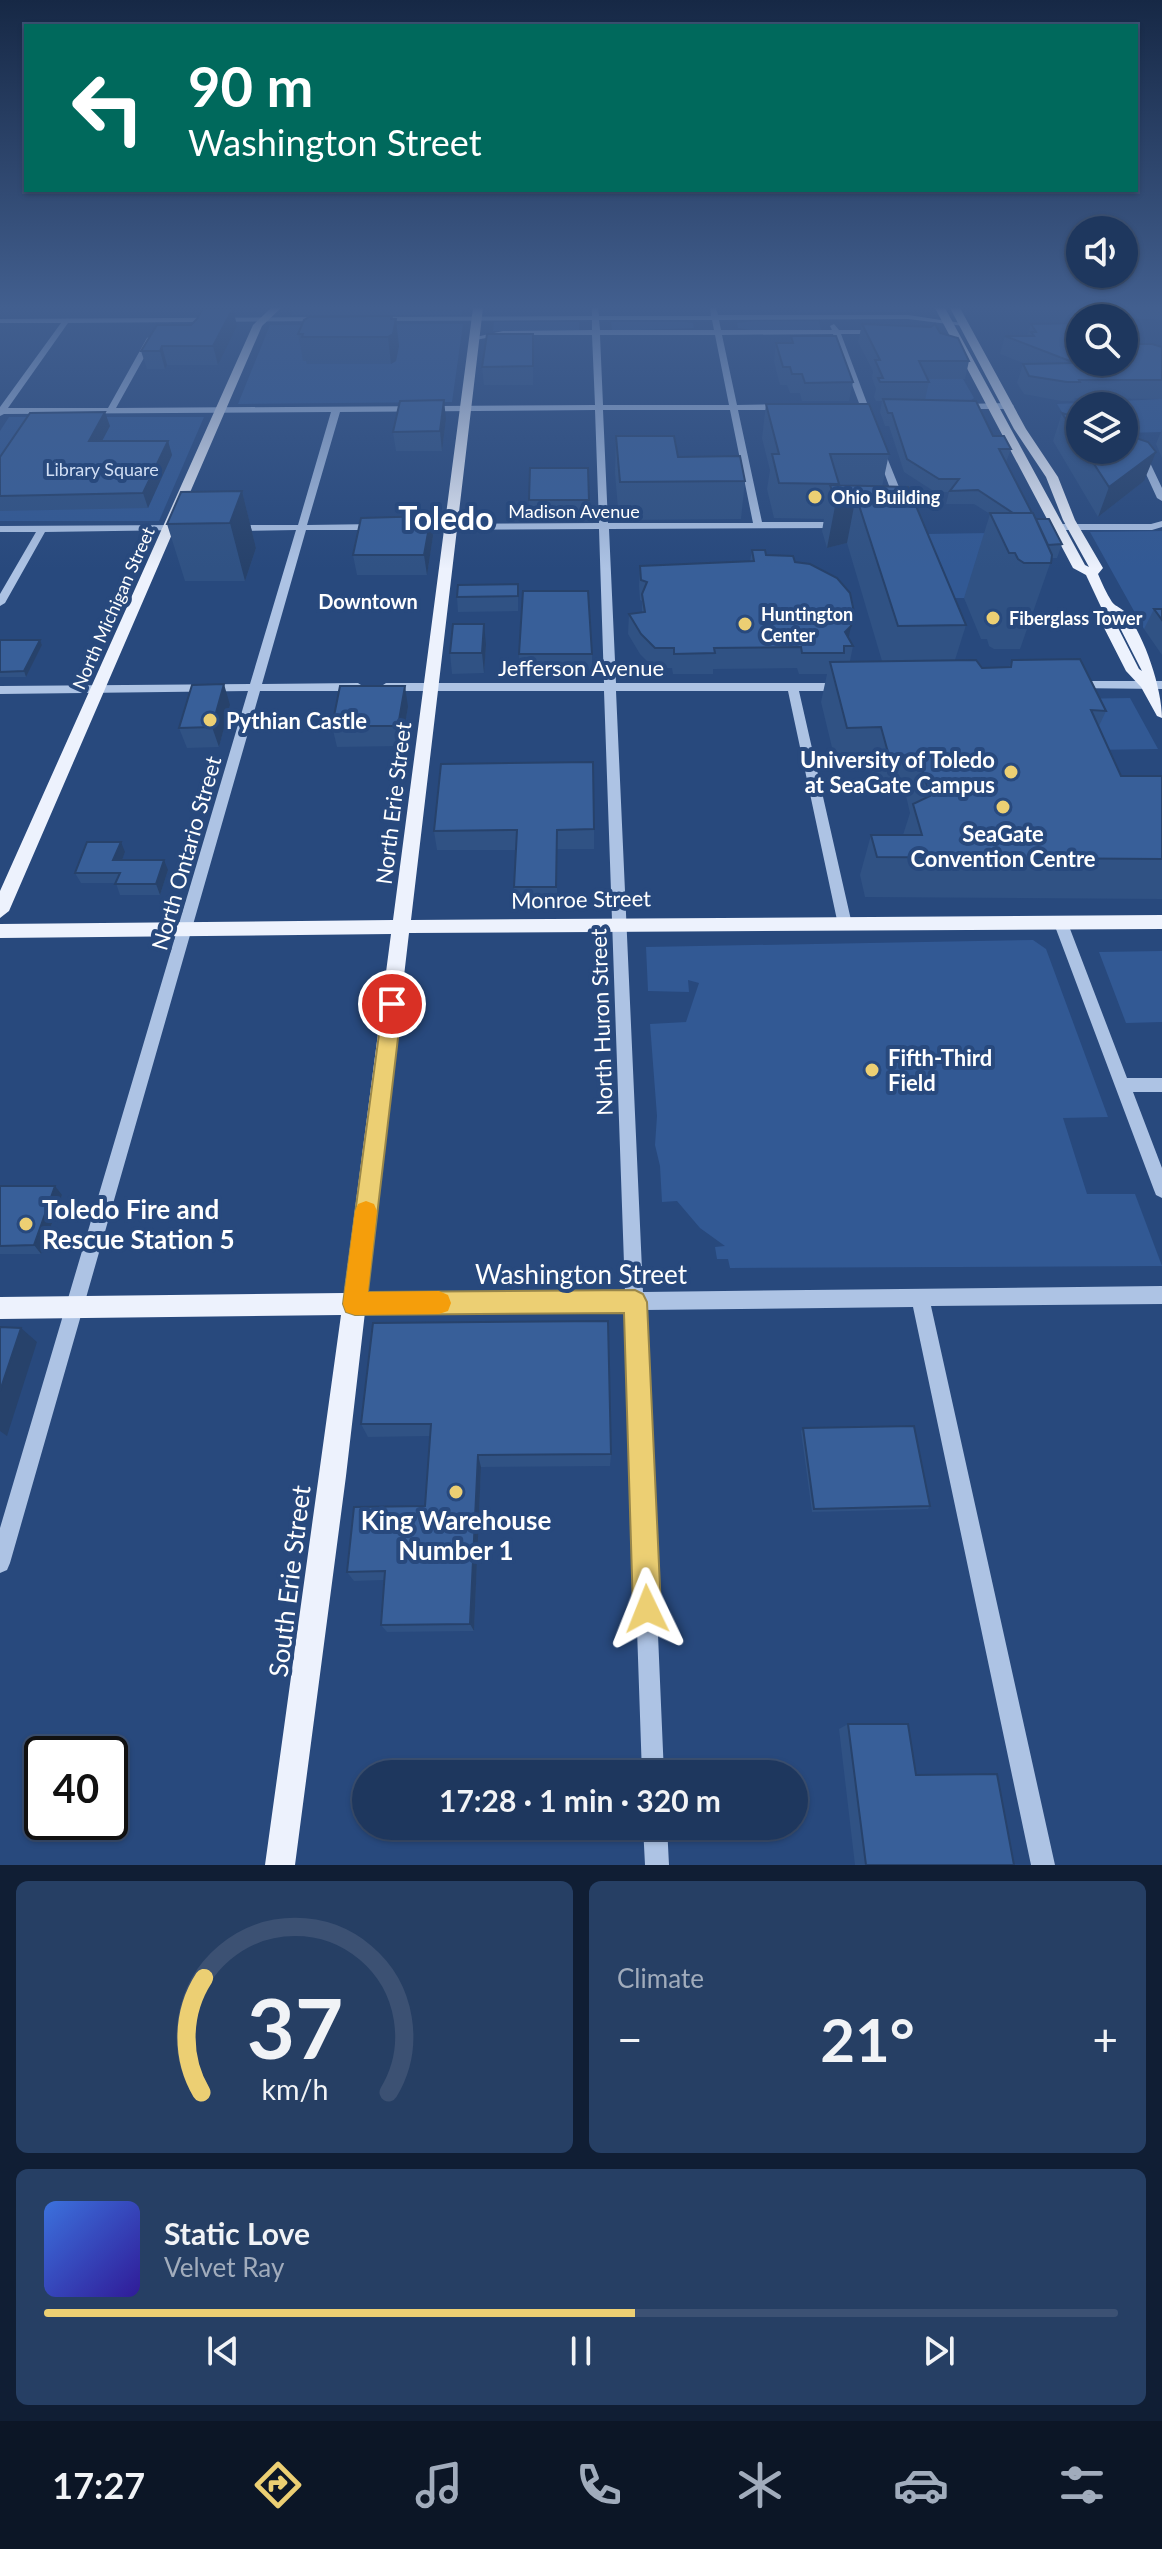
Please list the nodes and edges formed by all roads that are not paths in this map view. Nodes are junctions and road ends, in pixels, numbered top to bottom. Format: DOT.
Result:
graph roads {
  1 [pos="12,395"];
  2 [pos="119,395"];
  3 [pos="228,395"];
  4 [pos="469,395"];
  5 [pos="598,395"];
  6 [pos="731,395"];
  7 [pos="856,395"];
  8 [pos="986,395"];
  9 [pos="1004,395"];
  10 [pos="1010,406"];
  11 [pos="798,407"];
  12 [pos="879,407"];
  13 [pos="951,407"];
  14 [pos="992,407"];
  15 [pos="599,408"];
  16 [pos="734,408"];
  17 [pos="860,408"];
  18 [pos="467,409"];
  19 [pos="221,410"];
  20 [pos="336,410"];
  21 [pos="110,411"];
  22 [pos="0,412"];
  23 [pos="1138,448"];
  24 [pos="1038,456"];
  25 [pos="1019,458"];
  26 [pos="1138,464"];
  27 [pos="1149,469"];
  28 [pos="1041,497"];
  29 [pos="1060,497"];
  30 [pos="1162,498"];
  31 [pos="906,519"];
  32 [pos="1162,524"];
  33 [pos="758,525"];
  34 [pos="850,525"];
  35 [pos="603,526"];
  36 [pos="300,527"];
  37 [pos="452,527"];
  38 [pos="1058,527"];
  39 [pos="1073,527"];
  40 [pos="170,528"];
  41 [pos="197,528"];
  42 [pos="228,528"];
  43 [pos="0,529"];
  44 [pos="42,529"];
  45 [pos="1091,573"];
  46 [pos="0,603"];
  47 [pos="1063,685"];
  48 [pos="1154,685"];
  49 [pos="432,687"];
  50 [pos="793,687"];
  51 [pos="853,687"];
  52 [pos="255,688"];
  53 [pos="609,688"];
  54 [pos="99,689"];
  55 [pos="0,690"];
  56 [pos="1162,713"];
  57 [pos="0,911"];
  58 [pos="844,920"];
  59 [pos="1060,921"];
  60 [pos="619,922"];
  61 [pos="1162,922"];
  62 [pos="402,927"];
  63 [pos="185,929"];
  64 [pos="0,931"];
  65 [pos="1122,1085"];
  66 [pos="1162,1085"];
  67 [pos="1162,1190"];
  68 [pos="1162,1295"];
  69 [pos="920,1297"];
  70 [pos="635,1302"];
  71 [pos="355,1304"];
  72 [pos="75,1307"];
  73 [pos="0,1308"];
  74 [pos="0,1563"];
  75 [pos="652,1760"];
  76 [pos="656,1840"];
  77 [pos="280,1865"];
  78 [pos="657,1865"];
  79 [pos="1043,1865"];
  1 -- 22 [label="street"];
  2 -- 21 [label="street"];
  3 -- 19 [label="main road, North Michigan Street"];
  4 -- 18 [label="main road, North Erie Street"];
  5 -- 15 [label="street, North Huron Street"];
  6 -- 16 [label="street"];
  7 -- 17 [label="street"];
  8 -- 14 [label="main road"];
  9 -- 10 [label="main road"];
  10 -- 14 [label="street"];
  10 -- 24 [label="main road"];
  11 -- 16 [label="street"];
  12 -- 17 [label="street"];
  13 -- 14 [label="street"];
  14 -- 25 [label="main road"];
  15 -- 16 [label="street"];
  15 -- 18 [label="street"];
  15 -- 35 [label="street, North Huron Street"];
  16 -- 33 [label="street"];
  17 -- 31 [label="street"];
  18 -- 20 [label="street"];
  18 -- 37 [label="main road, North Erie Street"];
  19 -- 20 [label="street"];
  19 -- 21 [label="street"];
  19 -- 40 [label="main road, North Michigan Street"];
  20 -- 36 [label="street, North Ontario Street"];
  21 -- 22 [label="street"];
  23 -- 27 [label="street"];
  24 -- 25 [label="main road"];
  24 -- 29 [label="main road"];
  25 -- 28 [label="main road"];
  26 -- 27 [label="street"];
  27 -- 30 [label="street"];
  28 -- 29 [label="main road"];
  28 -- 38 [label="main road"];
  29 -- 39 [label="main road"];
  32 -- 39 [label="street"];
  33 -- 34 [label="street, Madison Avenue"];
  33 -- 35 [label="street, Madison Avenue"];
  35 -- 37 [label="street, Madison Avenue"];
  35 -- 53 [label="street, North Huron Street"];
  36 -- 37 [label="street, Madison Avenue"];
  36 -- 42 [label="street, Madison Avenue"];
  36 -- 52 [label="street, North Ontario Street"];
  37 -- 49 [label="main road, North Erie Street"];
  38 -- 39 [label="street"];
  38 -- 45 [label="main road"];
  39 -- 45 [label="main road"];
  40 -- 41 [label="street"];
  40 -- 44 [label="street"];
  40 -- 54 [label="main road, North Michigan Street"];
  43 -- 44 [label="street"];
  44 -- 46 [label="street"];
  45 -- 48 [label="main road"];
  47 -- 48 [label="street"];
  48 -- 56 [label="main road"];
  49 -- 52 [label="street, Jefferson Avenue"];
  49 -- 53 [label="street, Jefferson Avenue"];
  49 -- 62 [label="main road, North Erie Street"];
  50 -- 51 [label="street, Jefferson Avenue"];
  50 -- 53 [label="street, Jefferson Avenue"];
  50 -- 58 [label="street"];
  52 -- 54 [label="street, Jefferson Avenue"];
  52 -- 63 [label="street, North Ontario Street"];
  53 -- 60 [label="street, North Huron Street"];
  54 -- 55 [label="street, Jefferson Avenue"];
  54 -- 57 [label="main road, North Michigan Street"];
  58 -- 59 [label="main road, Monroe Street"];
  58 -- 60 [label="main road, Monroe Street"];
  59 -- 61 [label="main road, Monroe Street"];
  59 -- 65 [label="street"];
  60 -- 62 [label="main road, Monroe Street"];
  60 -- 70 [label="street, North Huron Street"];
  62 -- 63 [label="main road, Monroe Street"];
  62 -- 71 [label="main road, North Erie Street"];
  63 -- 64 [label="main road, Monroe Street"];
  63 -- 72 [label="street, North Ontario Street"];
  65 -- 66 [label="street"];
  65 -- 67 [label="street"];
  68 -- 69 [label="street, Washington Street"];
  69 -- 70 [label="street, Washington Street"];
  69 -- 79 [label="street"];
  70 -- 71 [label="street, Washington Street"];
  70 -- 75 [label="street, North Huron Street"];
  71 -- 72 [label="main road, Washington Street"];
  71 -- 77 [label="main road, South Erie Street"];
  72 -- 73 [label="main road, Washington Street"];
  72 -- 74 [label="street, North Ontario Street"];
  76 -- 78 [label="street"];
}
